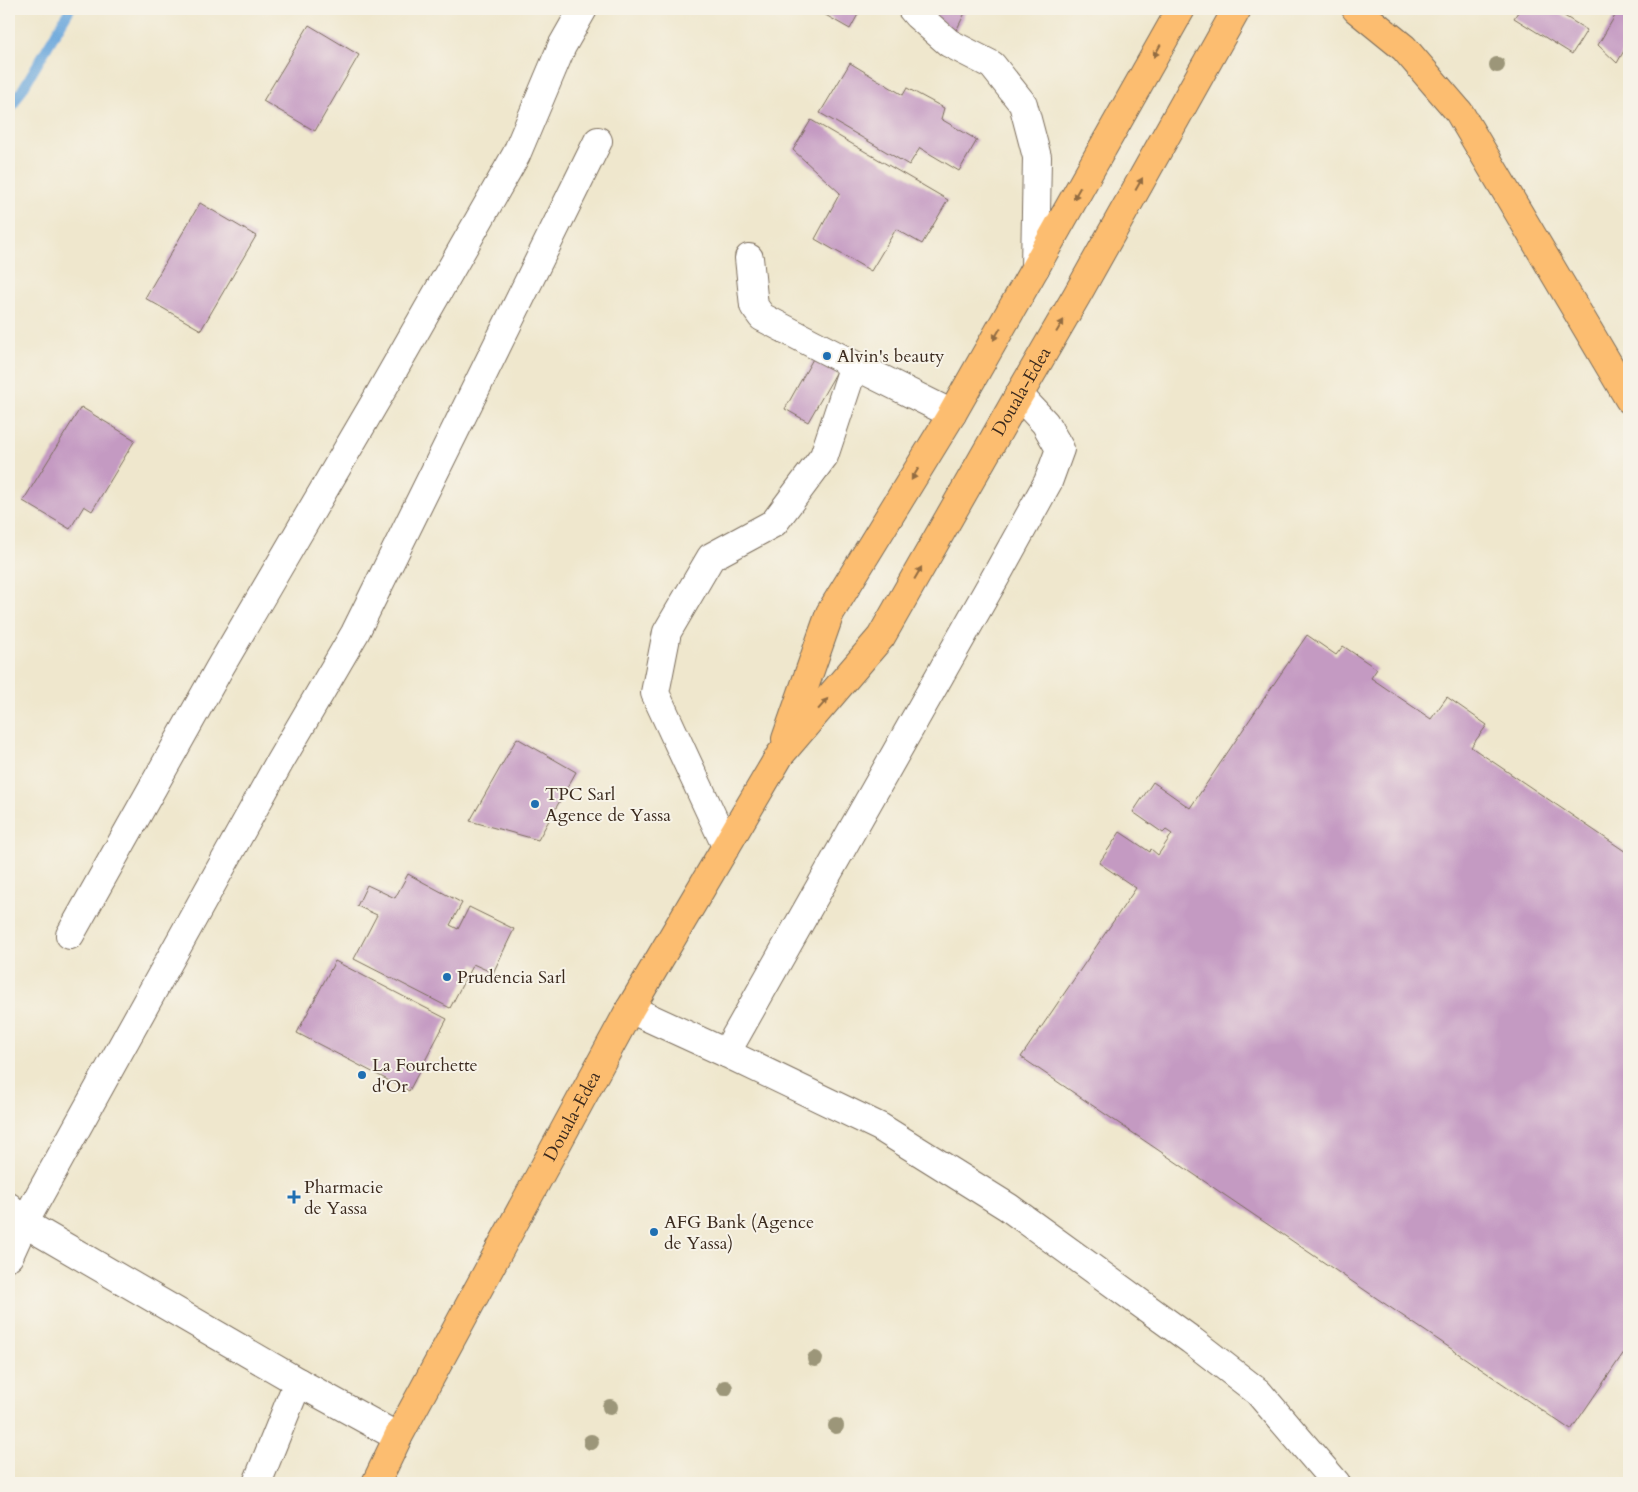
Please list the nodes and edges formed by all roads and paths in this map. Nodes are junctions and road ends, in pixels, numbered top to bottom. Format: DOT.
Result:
graph roads {
  1 [pos="583,9"];
  2 [pos="912,9"];
  3 [pos="1180,9"];
  4 [pos="1237,9"];
  5 [pos="1356,9"];
  6 [pos="598,141"];
  7 [pos="748,258"];
  8 [pos="1036,268"];
  9 [pos="854,365"];
  10 [pos="1019,394"];
  11 [pos="1629,399"];
  12 [pos="952,414"];
  13 [pos="780,754"];
  14 [pos="726,846"];
  15 [pos="70,935"];
  16 [pos="630,1009"];
  17 [pos="726,1052"];
  18 [pos="16,1215"];
  19 [pos="9,1256"];
  20 [pos="298,1382"];
  21 [pos="398,1437"];
  22 [pos="381,1481"];
  23 [pos="257,1483"];
  24 [pos="1336,1483"];
  1 -- 15 [label="street"];
  2 -- 8 [label="street"];
  3 -- 8 [label="main road, Douala-Edea, one-way"];
  10 -- 4 [label="main road, Douala-Edea, one-way"];
  5 -- 11 [label="main road"];
  6 -- 18 [label="street"];
  7 -- 9 [label="street"];
  8 -- 12 [label="main road, Douala-Edea, one-way"];
  9 -- 12 [label="street"];
  9 -- 14 [label="street"];
  13 -- 10 [label="main road, Douala-Edea, one-way"];
  10 -- 17 [label="street"];
  12 -- 13 [label="main road, Douala-Edea, one-way"];
  13 -- 14 [label="main road, Douala-Edea"];
  14 -- 16 [label="main road, Douala-Edea"];
  16 -- 17 [label="street"];
  16 -- 21 [label="main road, Douala-Edea"];
  17 -- 24 [label="street"];
  18 -- 19 [label="street"];
  18 -- 20 [label="street"];
  20 -- 21 [label="street"];
  20 -- 23 [label="street"];
  21 -- 22 [label="main road, Douala-Edea"];
}
